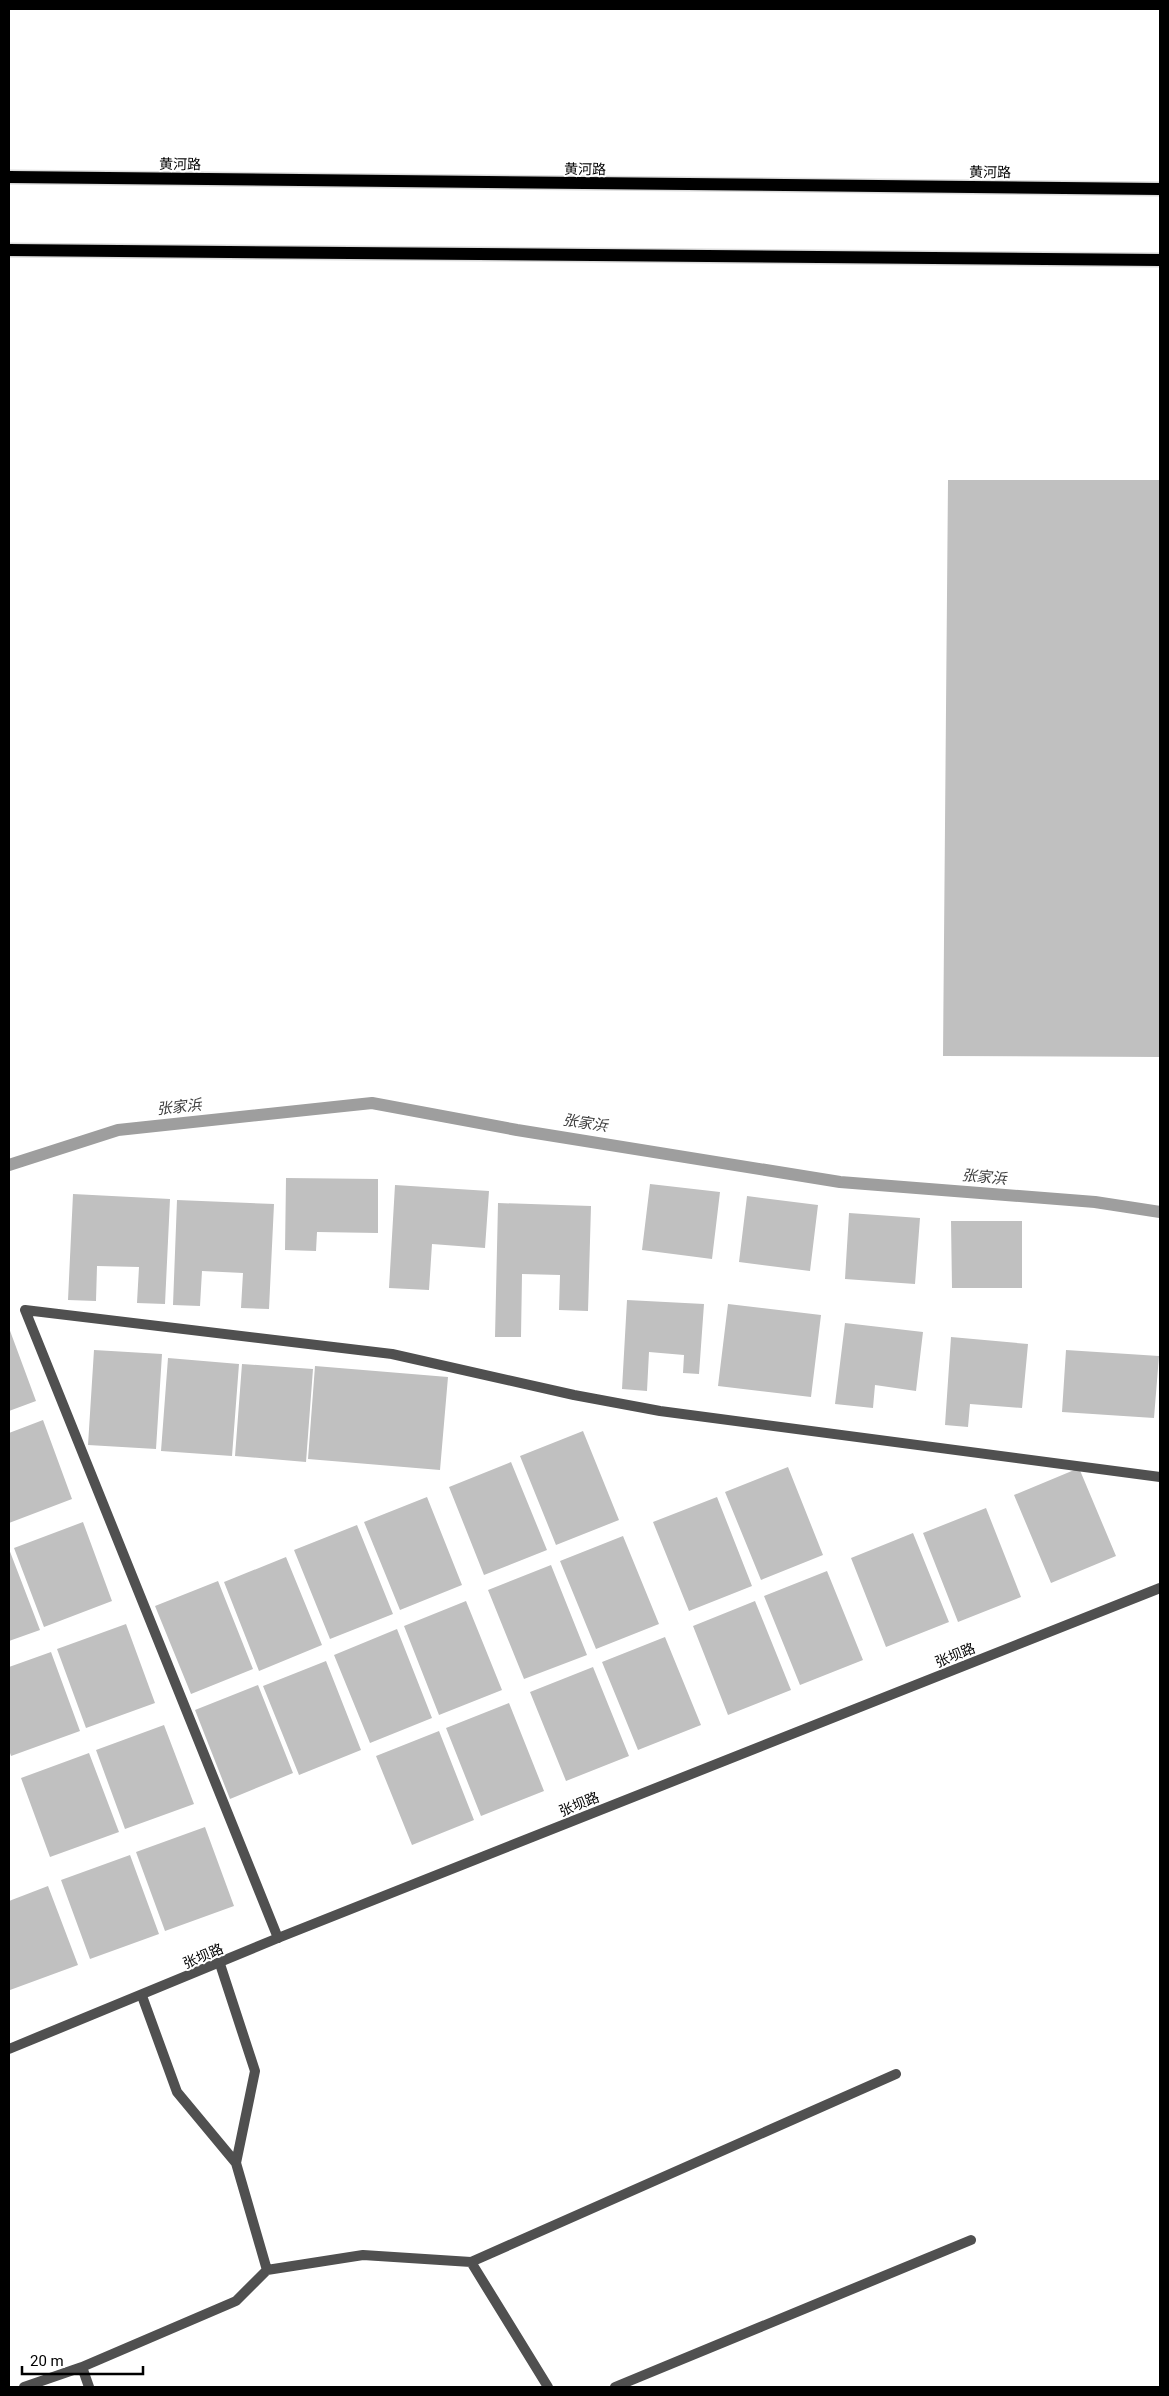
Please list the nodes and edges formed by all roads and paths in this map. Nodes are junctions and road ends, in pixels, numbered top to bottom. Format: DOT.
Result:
graph roads {
  1 [pos="9,177"];
  2 [pos="1160,189"];
  3 [pos="9,250"];
  4 [pos="1160,260"];
  5 [pos="1160,1477"];
  6 [pos="1160,1588"];
  7 [pos="278,1938"];
  8 [pos="220,1964"];
  9 [pos="142,1996"];
  10 [pos="9,2049"];
  11 [pos="896,2074"];
  12 [pos="236,2163"];
  13 [pos="971,2240"];
  14 [pos="471,2262"];
  15 [pos="267,2270"];
  16 [pos="82,2367"];
  17 [pos="24,2387"];
  18 [pos="89,2387"];
  19 [pos="548,2387"];
  20 [pos="615,2387"];
  1 -- 2 [label="main road, 黄河路"];
  3 -- 4 [label="main road"];
  5 -- 7 [label="street"];
  6 -- 7 [label="street, 张坝路"];
  7 -- 8 [label="street, 张坝路"];
  8 -- 9 [label="street, 张坝路"];
  8 -- 12 [label="street"];
  9 -- 10 [label="street, 张坝路"];
  9 -- 12 [label="street"];
  11 -- 14 [label="street"];
  12 -- 15 [label="street"];
  13 -- 20 [label="street"];
  14 -- 15 [label="street"];
  14 -- 19 [label="street"];
  15 -- 16 [label="street"];
  16 -- 17 [label="street"];
  16 -- 18 [label="street"];
}
